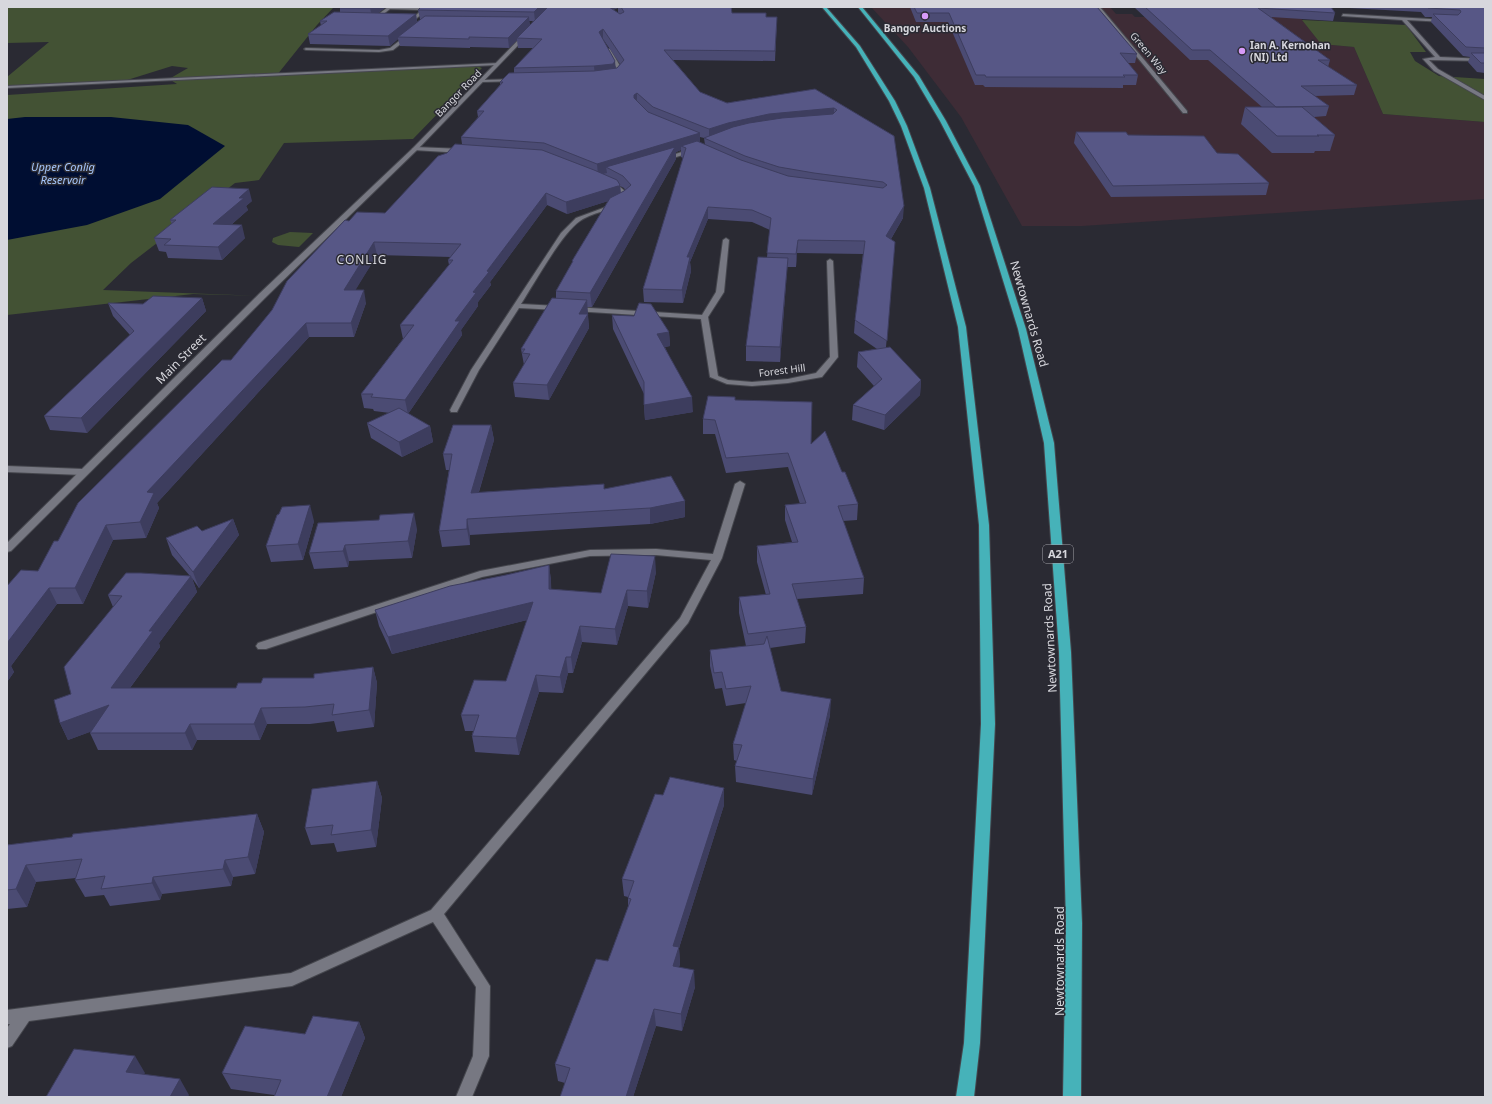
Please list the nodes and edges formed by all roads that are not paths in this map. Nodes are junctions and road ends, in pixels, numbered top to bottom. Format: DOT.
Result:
graph roads {
  1 [pos="824,7"];
  2 [pos="860,7"];
  3 [pos="1098,7"];
  4 [pos="1343,15"];
  5 [pos="1403,18"];
  6 [pos="366,20"];
  7 [pos="373,20"];
  8 [pos="381,20"];
  9 [pos="404,21"];
  10 [pos="412,21"];
  11 [pos="419,21"];
  12 [pos="1448,21"];
  13 [pos="532,29"];
  14 [pos="415,31"];
  15 [pos="606,47"];
  16 [pos="306,49"];
  17 [pos="1439,58"];
  18 [pos="1485,60"];
  19 [pos="497,64"];
  20 [pos="609,77"];
  21 [pos="520,80"];
  22 [pos="482,81"];
  23 [pos="7,87"];
  24 [pos="1485,98"];
  25 [pos="1185,112"];
  26 [pos="416,149"];
  27 [pos="700,149"];
  28 [pos="468,152"];
  29 [pos="658,161"];
  30 [pos="604,182"];
  31 [pos="374,190"];
  32 [pos="726,240"];
  33 [pos="830,261"];
  34 [pos="516,306"];
  35 [pos="704,317"];
  36 [pos="454,410"];
  37 [pos="7,469"];
  38 [pos="83,472"];
  39 [pos="740,484"];
  40 [pos="7,549"];
  41 [pos="717,558"];
  42 [pos="262,646"];
  43 [pos="436,914"];
  44 [pos="24,1015"];
  45 [pos="7,1017"];
  46 [pos="7,1041"];
  47 [pos="464,1097"];
  48 [pos="966,1097"];
  49 [pos="1072,1097"];
  1 -- 48 [label="highway"];
  2 -- 49 [label="highway, Newtownards Road / A21"];
  3 -- 25 [label="street, Green Way"];
  4 -- 5 [label="street"];
  5 -- 12 [label="street"];
  5 -- 17 [label="street"];
  6 -- 7 [label="street"];
  7 -- 8 [label="street"];
  7 -- 10 [label="street"];
  9 -- 10 [label="street"];
  10 -- 11 [label="street"];
  13 -- 19 [label="street, Bangor Road"];
  14 -- 16 [label="street"];
  15 -- 20 [label="street"];
  17 -- 18 [label="street"];
  17 -- 24 [label="street"];
  19 -- 22 [label="street, Bangor Road"];
  19 -- 23 [label="street"];
  21 -- 22 [label="street"];
  22 -- 26 [label="street, Bangor Road"];
  26 -- 28 [label="street"];
  26 -- 31 [label="street, Bangor Road"];
  27 -- 29 [label="street"];
  30 -- 34 [label="street"];
  31 -- 38 [label="street, Main Street"];
  32 -- 35 [label="street"];
  33 -- 35 [label="street, Forest Hill"];
  34 -- 35 [label="street"];
  34 -- 36 [label="street"];
  37 -- 38 [label="street"];
  38 -- 40 [label="street, Main Street"];
  39 -- 41 [label="street"];
  41 -- 42 [label="street"];
  41 -- 43 [label="street"];
  43 -- 44 [label="street"];
  43 -- 47 [label="street"];
  44 -- 45 [label="street"];
  44 -- 46 [label="street"];
}
